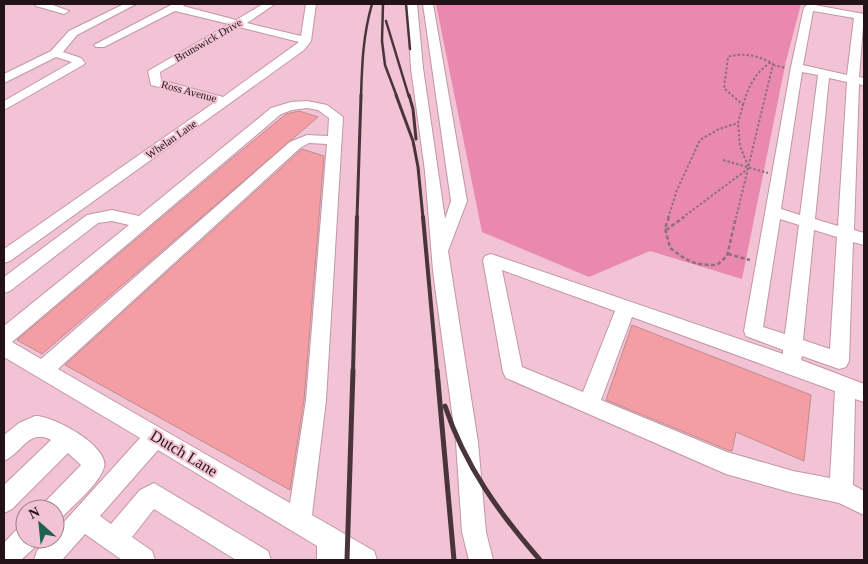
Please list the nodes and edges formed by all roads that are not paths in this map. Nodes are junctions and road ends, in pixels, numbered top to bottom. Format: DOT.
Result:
graph roads {
  1 [pos="40,4"];
  2 [pos="130,4"];
  3 [pos="270,4"];
  4 [pos="311,4"];
  5 [pos="412,4"];
  6 [pos="428,4"];
  7 [pos="176,6"];
  8 [pos="64,11"];
  9 [pos="862,17"];
  10 [pos="236,25"];
  11 [pos="306,41"];
  12 [pos="100,45"];
  13 [pos="55,53"];
  14 [pos="797,67"];
  15 [pos="824,73"];
  16 [pos="4,79"];
  17 [pos="155,80"];
  18 [pos="859,80"];
  19 [pos="225,101"];
  20 [pos="4,106"];
  21 [pos="334,140"];
  22 [pos="773,212"];
  23 [pos="808,222"];
  24 [pos="141,223"];
  25 [pos="846,233"];
  26 [pos="864,239"];
  27 [pos="440,255"];
  28 [pos="4,257"];
  29 [pos="4,286"];
  30 [pos="626,307"];
  31 [pos="4,338"];
  32 [pos="4,347"];
  33 [pos="793,355"];
  34 [pos="44,370"];
  35 [pos="855,390"];
  36 [pos="589,404"];
  37 [pos="156,436"];
  38 [pos="66,440"];
  39 [pos="4,450"];
  40 [pos="841,492"];
  41 [pos="64,499"];
  42 [pos="4,501"];
  43 [pos="864,503"];
  44 [pos="83,519"];
  45 [pos="299,522"];
  46 [pos="114,540"];
  47 [pos="15,549"];
  48 [pos="330,550"];
  49 [pos="53,552"];
  50 [pos="4,560"];
  51 [pos="143,560"];
  52 [pos="259,560"];
  53 [pos="365,560"];
  54 [pos="481,560"];
  1 -- 8 [label="street"];
  2 -- 13 [label="street"];
  3 -- 10 [label="street, Brunswick Drive"];
  4 -- 11 [label="street"];
  5 -- 27 [label="street"];
  6 -- 27 [label="street"];
  7 -- 10 [label="street"];
  7 -- 12 [label="street"];
  9 -- 14 [label="street"];
  9 -- 18 [label="street"];
  10 -- 11 [label="street"];
  10 -- 17 [label="street, Brunswick Drive"];
  11 -- 19 [label="street, Whelan Lane"];
  13 -- 16 [label="street"];
  13 -- 20 [label="street"];
  14 -- 15 [label="street"];
  14 -- 22 [label="street"];
  15 -- 18 [label="street"];
  15 -- 23 [label="street"];
  17 -- 19 [label="street, Ross Avenue"];
  18 -- 25 [label="street"];
  19 -- 28 [label="street, Whelan Lane"];
  21 -- 24 [label="street"];
  21 -- 34 [label="street"];
  21 -- 45 [label="street"];
  22 -- 23 [label="street"];
  22 -- 33 [label="street"];
  23 -- 25 [label="street"];
  23 -- 33 [label="street"];
  24 -- 29 [label="street"];
  24 -- 31 [label="street"];
  25 -- 26 [label="street"];
  25 -- 33 [label="street"];
  27 -- 54 [label="street"];
  30 -- 33 [label="street"];
  30 -- 36 [label="street"];
  30 -- 36 [label="street"];
  32 -- 34 [label="street, Dutch Lane"];
  33 -- 35 [label="street"];
  34 -- 37 [label="street, Dutch Lane"];
  35 -- 40 [label="street"];
  36 -- 40 [label="street"];
  37 -- 44 [label="street"];
  37 -- 45 [label="street, Dutch Lane"];
  38 -- 39 [label="street"];
  38 -- 41 [label="street"];
  38 -- 42 [label="street"];
  40 -- 43 [label="street"];
  44 -- 46 [label="street"];
  44 -- 49 [label="street"];
  45 -- 48 [label="street, Dutch Lane"];
  46 -- 51 [label="street"];
  46 -- 52 [label="street"];
  47 -- 50 [label="street"];
  48 -- 53 [label="street, Dutch Lane"];
}
